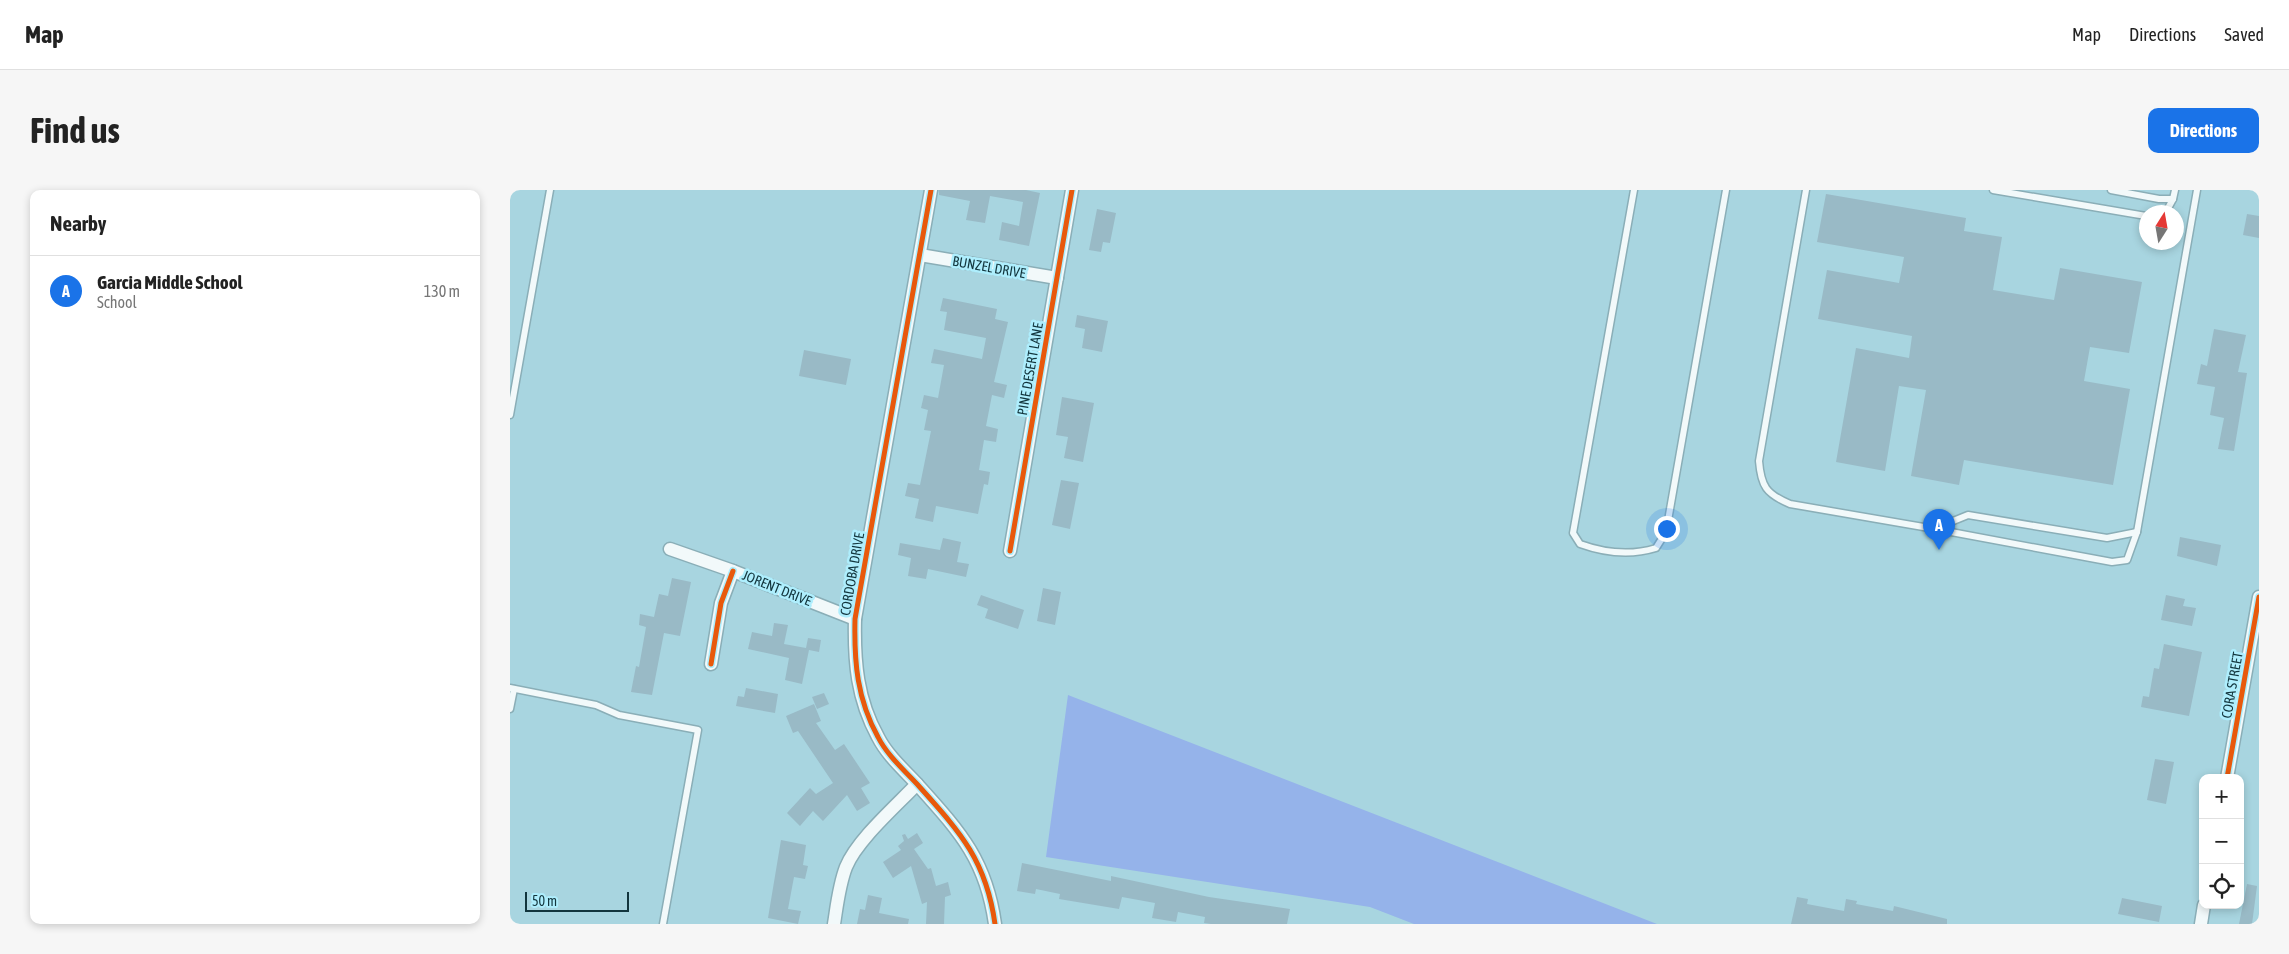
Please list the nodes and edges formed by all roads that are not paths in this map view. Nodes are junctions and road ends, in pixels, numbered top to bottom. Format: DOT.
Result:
graph roads {
  1 [pos="550,190"];
  2 [pos="932,190"];
  3 [pos="1072,190"];
  4 [pos="1634,190"];
  5 [pos="1726,190"];
  6 [pos="1806,190"];
  7 [pos="1993,190"];
  8 [pos="2111,190"];
  9 [pos="2174,190"];
  10 [pos="2197,190"];
  11 [pos="2173,199"];
  12 [pos="2170,205"];
  13 [pos="2139,215"];
  14 [pos="920,255"];
  15 [pos="1057,278"];
  16 [pos="510,415"];
  17 [pos="1935,529"];
  18 [pos="2137,532"];
  19 [pos="670,549"];
  20 [pos="1010,551"];
  21 [pos="733,571"];
  22 [pos="2259,597"];
  23 [pos="855,619"];
  24 [pos="711,664"];
  25 [pos="512,688"];
  26 [pos="510,709"];
  27 [pos="2228,774"];
  28 [pos="917,784"];
  29 [pos="2203,909"];
  30 [pos="662,924"];
  31 [pos="834,924"];
  32 [pos="995,924"];
  33 [pos="2201,924"];
  1 -- 16 [label="lane"];
  2 -- 14 [label="street, CORDOBA DRIVE"];
  3 -- 15 [label="street, PINE DESERT LANE"];
  4 -- 5 [label="lane"];
  6 -- 17 [label="lane"];
  7 -- 13 [label="lane"];
  8 -- 11 [label="lane"];
  9 -- 11 [label="lane"];
  10 -- 18 [label="lane"];
  11 -- 12 [label="lane"];
  14 -- 15 [label="street, BUNZEL DRIVE"];
  14 -- 23 [label="street, CORDOBA DRIVE"];
  15 -- 20 [label="street, PINE DESERT LANE"];
  17 -- 18 [label="lane"];
  17 -- 18 [label="lane"];
  19 -- 21 [label="street, JORENT DRIVE"];
  21 -- 23 [label="street, JORENT DRIVE"];
  21 -- 24 [label="street"];
  22 -- 27 [label="street, CORA STREET"];
  23 -- 28 [label="street, CORDOBA DRIVE"];
  25 -- 26 [label="lane"];
  25 -- 30 [label="lane"];
  28 -- 31 [label="street"];
  28 -- 32 [label="street, CORDOBA DRIVE"];
  29 -- 33 [label="street"];
}
